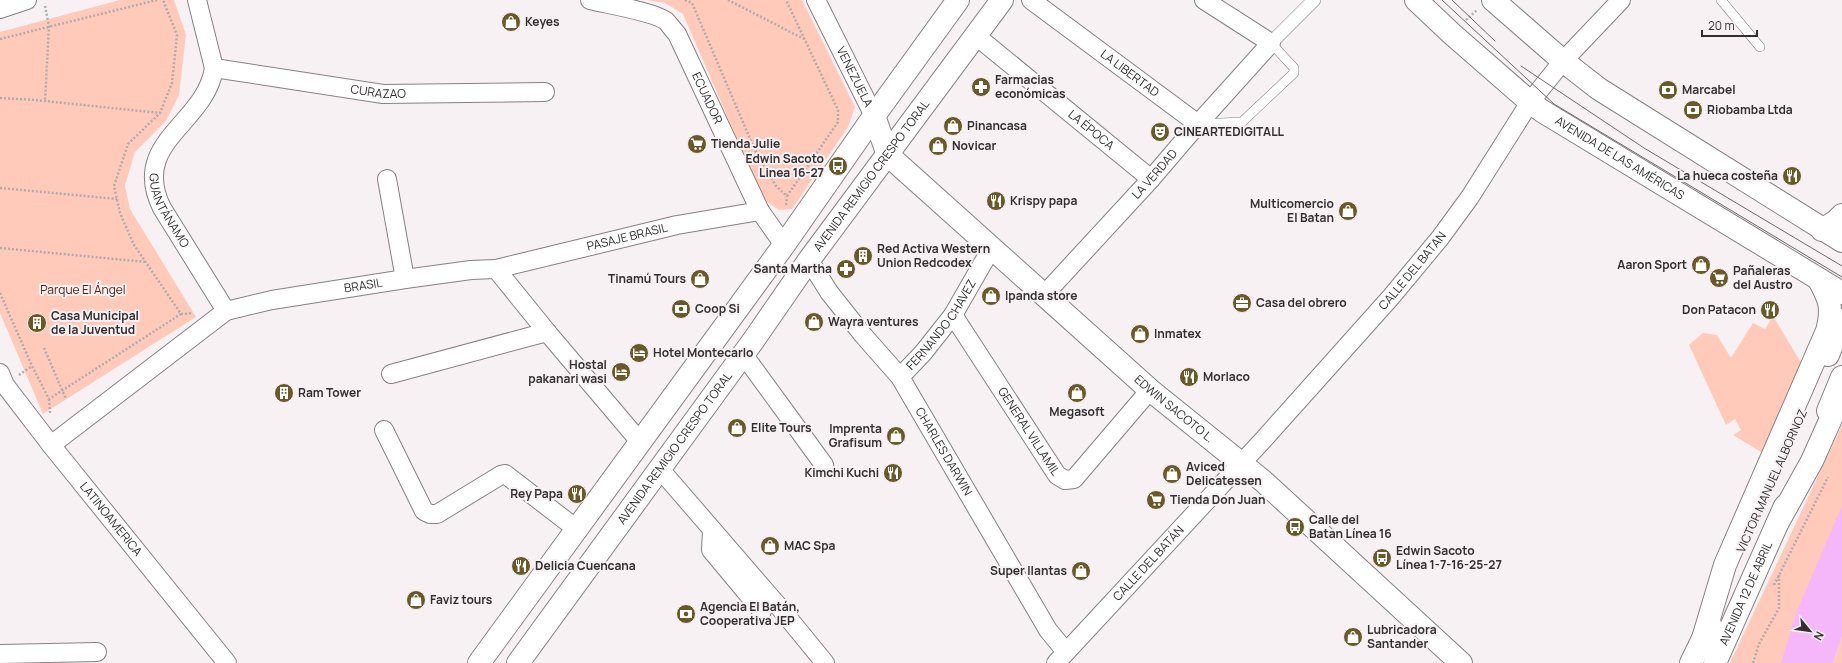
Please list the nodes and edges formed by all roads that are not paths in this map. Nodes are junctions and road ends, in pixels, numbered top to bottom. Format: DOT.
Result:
graph roads {
  1 [pos="27,0"];
  2 [pos="197,0"];
  3 [pos="590,0"];
  4 [pos="816,0"];
  5 [pos="958,0"];
  6 [pos="1002,0"];
  7 [pos="1031,0"];
  8 [pos="1204,0"];
  9 [pos="1314,0"];
  10 [pos="1416,0"];
  11 [pos="1621,0"];
  12 [pos="1721,0"];
  13 [pos="1487,3"];
  14 [pos="0,9"];
  15 [pos="975,35"];
  16 [pos="1271,43"];
  17 [pos="1760,47"];
  18 [pos="1563,61"];
  19 [pos="214,68"];
  20 [pos="544,92"];
  21 [pos="1530,102"];
  22 [pos="874,116"];
  23 [pos="1198,124"];
  24 [pos="888,155"];
  25 [pos="387,179"];
  26 [pos="1151,179"];
  27 [pos="760,212"];
  28 [pos="1842,215"];
  29 [pos="1822,230"];
  30 [pos="1842,242"];
  31 [pos="784,245"];
  32 [pos="991,249"];
  33 [pos="809,260"];
  34 [pos="496,269"];
  35 [pos="404,279"];
  36 [pos="1819,280"];
  37 [pos="1842,293"];
  38 [pos="1044,295"];
  39 [pos="226,311"];
  40 [pos="953,315"];
  41 [pos="1842,320"];
  42 [pos="547,332"];
  43 [pos="743,354"];
  44 [pos="391,374"];
  45 [pos="900,377"];
  46 [pos="1842,377"];
  47 [pos="2,385"];
  48 [pos="1150,390"];
  49 [pos="1842,394"];
  50 [pos="384,430"];
  51 [pos="641,443"];
  52 [pos="52,445"];
  53 [pos="1241,463"];
  54 [pos="824,465"];
  55 [pos="659,468"];
  56 [pos="1777,524"];
  57 [pos="578,530"];
  58 [pos="712,530"];
  59 [pos="780,608"];
  60 [pos="762,611"];
  61 [pos="1702,642"];
  62 [pos="97,652"];
  63 [pos="0,654"];
  64 [pos="1061,657"];
  65 [pos="227,663"];
  66 [pos="479,663"];
  67 [pos="518,663"];
  68 [pos="825,663"];
  69 [pos="1461,663"];
  70 [pos="1692,663"];
  71 [pos="1715,663"];
  1 -- 14 [label="street"];
  2 -- 19 [label="street, GUANTÁNAMO"];
  3 -- 27 [label="street, ECUADOR"];
  4 -- 22 [label="street, VENEZUELA"];
  5 -- 22 [label="main road"];
  6 -- 15 [label="main road, AVENIDA REMIGIO CRESPO TORAL"];
  7 -- 23 [label="street, LA LIBERTAD"];
  8 -- 16 [label="street"];
  9 -- 16 [label="street, LA VERDAD"];
  10 -- 21 [label="main road, AVENIDA DE LAS AMÉRICAS"];
  11 -- 18 [label="street, CALLE DEL BATAN"];
  12 -- 17 [label="lane"];
  13 -- 18 [label="main road"];
  15 -- 24 [label="main road, AVENIDA REMIGIO CRESPO TORAL"];
  15 -- 26 [label="street, LA ÉPOCA"];
  16 -- 23 [label="street, LA VERDAD"];
  16 -- 23 [label="lane"];
  18 -- 21 [label="street, CALLE DEL BATAN"];
  18 -- 29 [label="main road"];
  19 -- 20 [label="street, CURAZAO"];
  19 -- 39 [label="street, GUANTÁNAMO"];
  21 -- 36 [label="main road, AVENIDA DE LAS AMÉRICAS"];
  21 -- 53 [label="street, CALLE DEL BATAN"];
  22 -- 24 [label="main road, VENEZUELA"];
  22 -- 31 [label="main road"];
  23 -- 26 [label="street, LA VERDAD"];
  24 -- 32 [label="main road, EDWIN SACOTO L."];
  24 -- 33 [label="main road, AVENIDA REMIGIO CRESPO TORAL"];
  25 -- 35 [label="street"];
  26 -- 38 [label="street, LA VERDAD"];
  27 -- 31 [label="street, ECUADOR"];
  27 -- 34 [label="street, PASAJE BRASIL"];
  28 -- 29 [label="main road"];
  29 -- 30 [label="main road"];
  31 -- 51 [label="main road"];
  32 -- 38 [label="main road, EDWIN SACOTO L."];
  32 -- 40 [label="street, FERNANDO CHAVEZ"];
  33 -- 43 [label="main road, AVENIDA REMIGIO CRESPO TORAL"];
  33 -- 45 [label="street, CHARLES DARWIN"];
  34 -- 35 [label="street, BRASIL"];
  34 -- 42 [label="street"];
  35 -- 39 [label="street, BRASIL"];
  36 -- 37 [label="main road, AVENIDA DE LAS AMÉRICAS"];
  36 -- 61 [label="main road"];
  38 -- 48 [label="main road, EDWIN SACOTO L."];
  39 -- 52 [label="street, BRASIL"];
  40 -- 45 [label="street, FERNANDO CHAVEZ"];
  40 -- 48 [label="street, GENERAL VILLAMIL"];
  41 -- 61 [label="main road, VICTOR MANUEL ALBORNOZ"];
  42 -- 44 [label="street"];
  42 -- 51 [label="street"];
  43 -- 54 [label="street"];
  43 -- 55 [label="main road, AVENIDA REMIGIO CRESPO TORAL"];
  45 -- 64 [label="street, CHARLES DARWIN"];
  46 -- 56 [label="main road, VICTOR MANUEL ALBORNOZ"];
  47 -- 52 [label="street, LATINOAMERICA"];
  48 -- 53 [label="main road, EDWIN SACOTO L."];
  49 -- 56 [label="main road"];
  50 -- 57 [label="street"];
  51 -- 57 [label="main road"];
  52 -- 65 [label="street, LATINOAMERICA"];
  53 -- 64 [label="street, CALLE DEL BATÁN"];
  53 -- 69 [label="main road, EDWIN SACOTO L."];
  55 -- 58 [label="street"];
  55 -- 67 [label="main road, AVENIDA REMIGIO CRESPO TORAL"];
  56 -- 71 [label="main road, AVENIDA 12 DE ABRIL"];
  57 -- 66 [label="main road"];
  58 -- 59 [label="street"];
  58 -- 60 [label="street"];
  59 -- 60 [label="lane"];
  59 -- 68 [label="street"];
  61 -- 70 [label="main road, AVENIDA 12 DE ABRIL"];
  62 -- 63 [label="street"];
}
